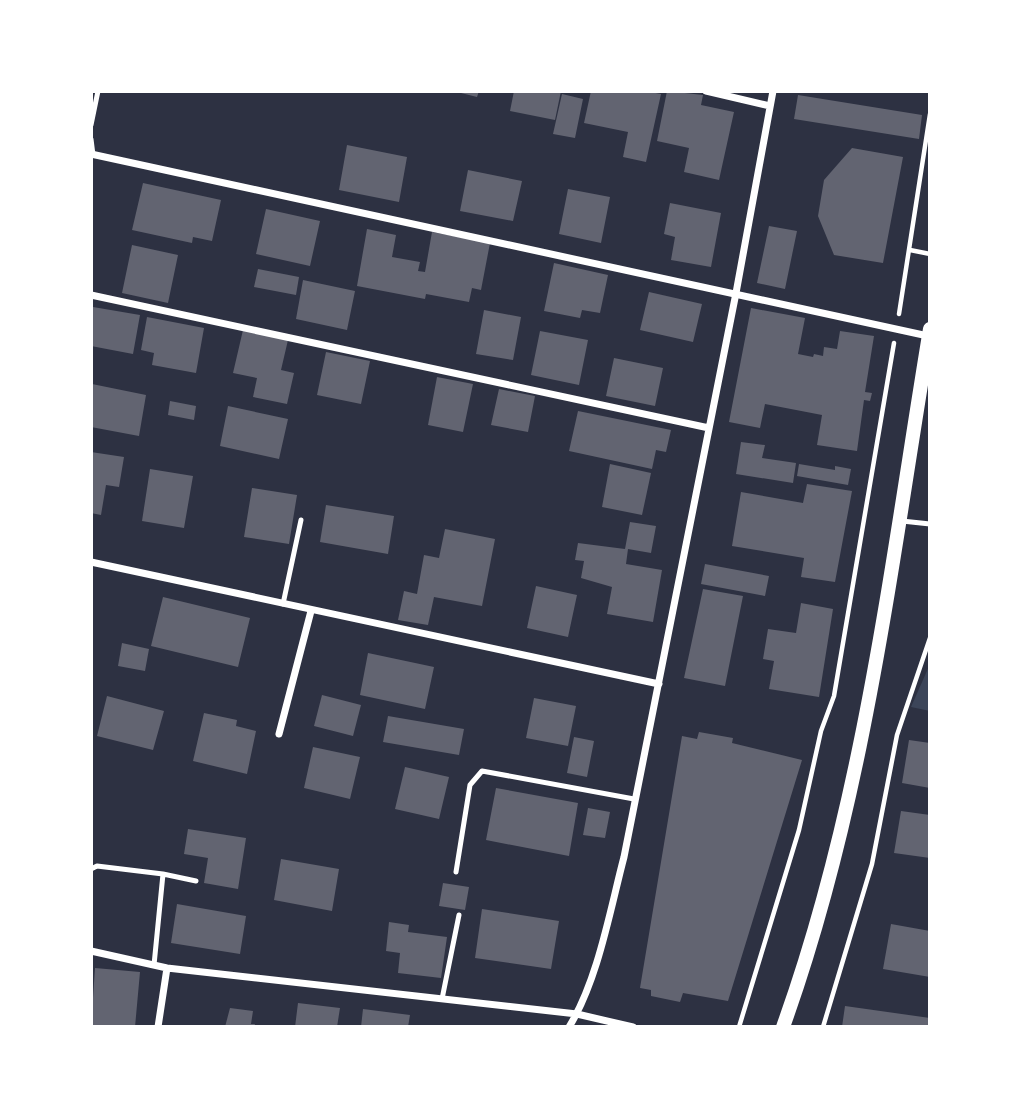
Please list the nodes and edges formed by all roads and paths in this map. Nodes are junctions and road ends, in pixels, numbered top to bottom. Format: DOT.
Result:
graph roads {
  1 [pos="98,91"];
  2 [pos="706,91"];
  3 [pos="773,91"];
  4 [pos="770,106"];
  5 [pos="930,114"];
  6 [pos="91,125"];
  7 [pos="929,127"];
  8 [pos="91,139"];
  9 [pos="92,157"];
  10 [pos="910,250"];
  11 [pos="930,254"];
  12 [pos="736,293"];
  13 [pos="91,295"];
  14 [pos="896,329"];
  15 [pos="929,332"];
  16 [pos="709,428"];
  17 [pos="302,520"];
  18 [pos="899,521"];
  19 [pos="930,524"];
  20 [pos="91,562"];
  21 [pos="284,604"];
  22 [pos="311,611"];
  23 [pos="930,638"];
  24 [pos="659,684"];
  25 [pos="279,734"];
  26 [pos="634,799"];
  27 [pos="91,870"];
  28 [pos="456,872"];
  29 [pos="163,874"];
  30 [pos="196,881"];
  31 [pos="460,915"];
  32 [pos="91,951"];
  33 [pos="154,965"];
  34 [pos="167,968"];
  35 [pos="442,999"];
  36 [pos="577,1014"];
  37 [pos="158,1027"];
  38 [pos="569,1027"];
  39 [pos="633,1027"];
  40 [pos="739,1027"];
  41 [pos="783,1027"];
  42 [pos="823,1027"];
  1 -- 6 [label="lane"];
  2 -- 4 [label="street"];
  3 -- 4 [label="street"];
  4 -- 12 [label="street"];
  5 -- 7 [label="path"];
  7 -- 10 [label="path"];
  8 -- 9 [label="lane"];
  9 -- 12 [label="street"];
  10 -- 11 [label="path"];
  10 -- 14 [label="path"];
  12 -- 14 [label="street"];
  12 -- 16 [label="street"];
  13 -- 16 [label="street"];
  14 -- 15 [label="street"];
  14 -- 40 [label="path"];
  15 -- 18 [label="main road"];
  16 -- 24 [label="street"];
  17 -- 21 [label="lane"];
  18 -- 19 [label="lane"];
  18 -- 41 [label="main road"];
  20 -- 21 [label="street"];
  21 -- 22 [label="street"];
  22 -- 24 [label="street"];
  22 -- 25 [label="street"];
  23 -- 42 [label="path"];
  24 -- 26 [label="street"];
  26 -- 28 [label="lane"];
  26 -- 36 [label="street"];
  27 -- 29 [label="lane"];
  29 -- 30 [label="lane"];
  29 -- 33 [label="lane"];
  31 -- 35 [label="lane"];
  32 -- 33 [label="street"];
  33 -- 34 [label="street"];
  34 -- 35 [label="street"];
  34 -- 37 [label="street"];
  35 -- 36 [label="street"];
  36 -- 38 [label="street"];
  36 -- 39 [label="street"];
}
